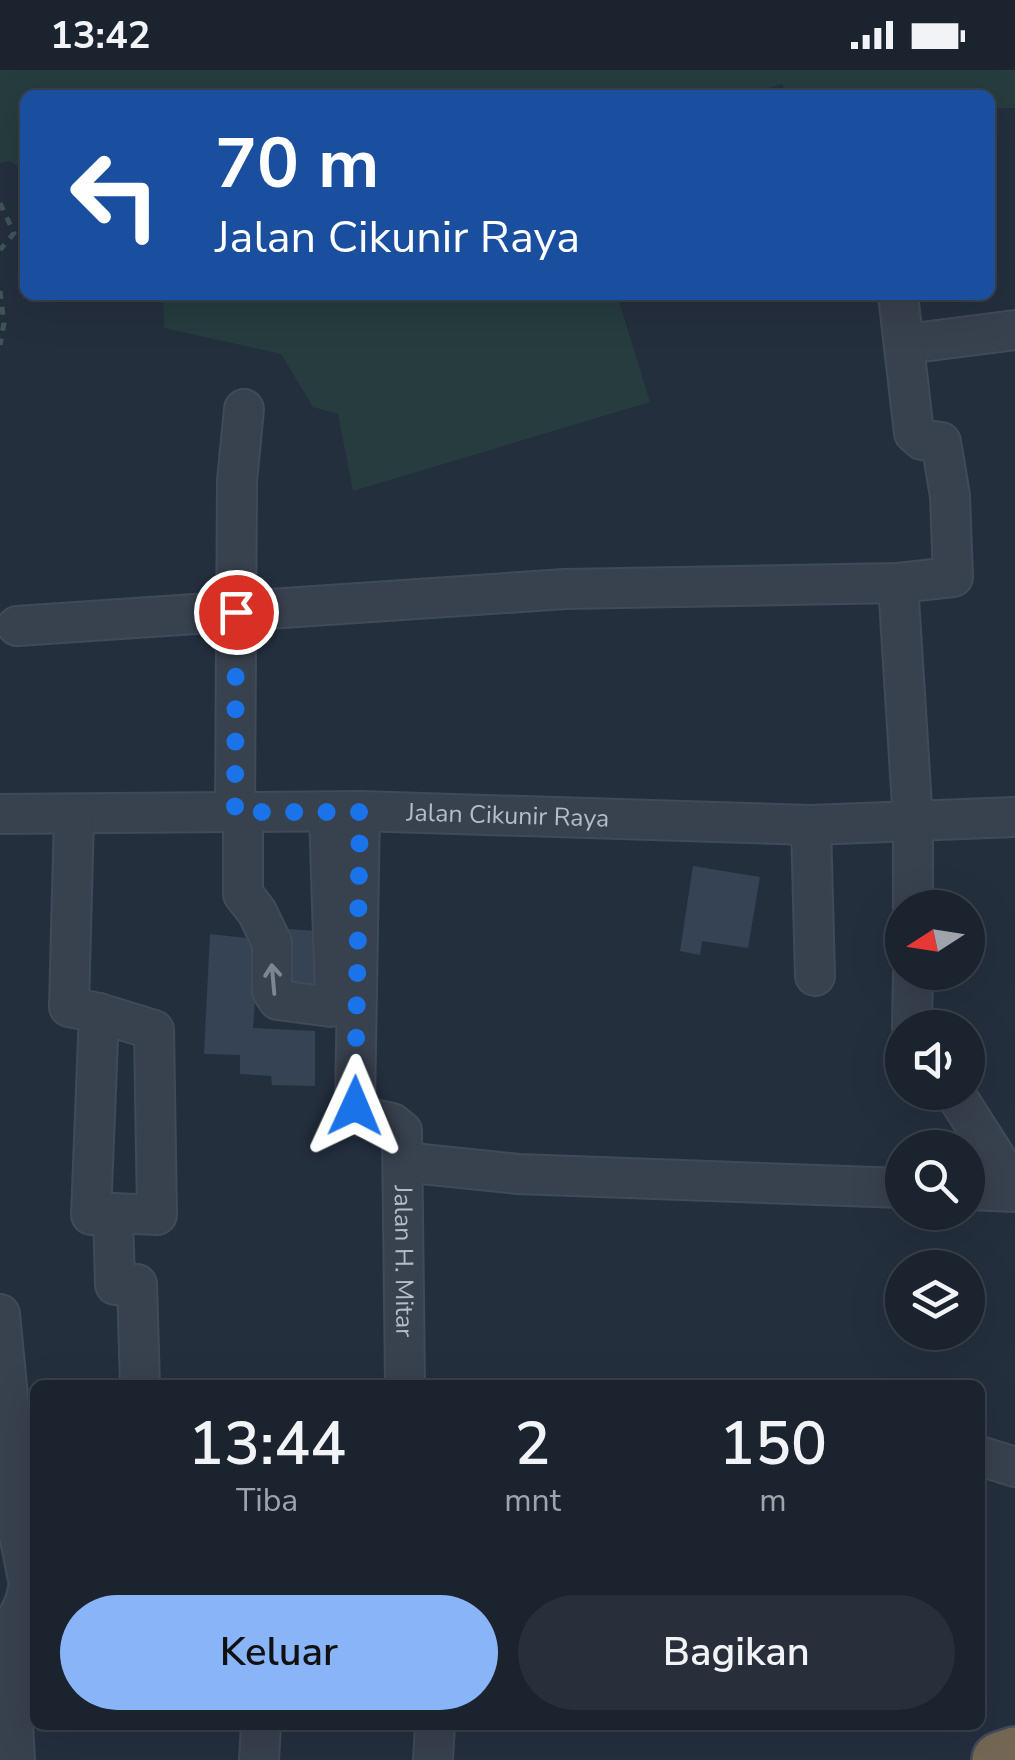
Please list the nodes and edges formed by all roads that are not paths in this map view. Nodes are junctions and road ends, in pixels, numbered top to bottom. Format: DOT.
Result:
graph roads {
  1 [pos="899,300"];
  2 [pos="1015,330"];
  3 [pos="906,344"];
  4 [pos="244,409"];
  5 [pos="898,583"];
  6 [pos="236,612"];
  7 [pos="17,626"];
  8 [pos="239,812"];
  9 [pos="344,812"];
  10 [pos="0,814"];
  11 [pos="74,815"];
  12 [pos="1015,817"];
  13 [pos="914,822"];
  14 [pos="811,825"];
  15 [pos="913,890"];
  16 [pos="815,976"];
  17 [pos="99,1013"];
  18 [pos="965,1110"];
  19 [pos="403,1162"];
  20 [pos="885,1187"];
  21 [pos="985,1190"];
  22 [pos="1015,1190"];
  23 [pos="112,1212"];
  24 [pos="0,1314"];
  25 [pos="140,1380"];
  26 [pos="405,1380"];
  27 [pos="985,1458"];
  28 [pos="1015,1467"];
  29 [pos="17,1478"];
  30 [pos="260,1730"];
  31 [pos="435,1730"];
  32 [pos="1015,1756"];
  33 [pos="14,1760"];
  34 [pos="259,1760"];
  35 [pos="433,1760"];
  36 [pos="1000,1760"];
  1 -- 3 [label="street"];
  2 -- 3 [label="street"];
  3 -- 5 [label="street"];
  4 -- 6 [label="street"];
  5 -- 6 [label="street"];
  5 -- 13 [label="street"];
  6 -- 7 [label="street"];
  6 -- 8 [label="street"];
  8 -- 9 [label="street, Jalan Cikunir Raya"];
  9 -- 8 [label="street, one-way"];
  8 -- 11 [label="street, Jalan Cikunir Raya"];
  9 -- 14 [label="street, Jalan Cikunir Raya"];
  9 -- 19 [label="street, Jalan H. Mitar"];
  10 -- 11 [label="street, Jalan Cikunir Raya"];
  11 -- 17 [label="street"];
  12 -- 13 [label="street, Jalan Cikunir Raya"];
  13 -- 14 [label="street, Jalan Cikunir Raya"];
  13 -- 15 [label="street"];
  14 -- 16 [label="street"];
  17 -- 23 [label="street"];
  17 -- 23 [label="street"];
  18 -- 22 [label="street"];
  19 -- 20 [label="street"];
  19 -- 26 [label="street, Jalan H. Mitar"];
  21 -- 22 [label="street"];
  23 -- 25 [label="street"];
  24 -- 29 [label="street"];
  27 -- 28 [label="street"];
  29 -- 33 [label="street"];
  30 -- 34 [label="street"];
  31 -- 35 [label="street"];
  32 -- 36 [label="highway"];
}
